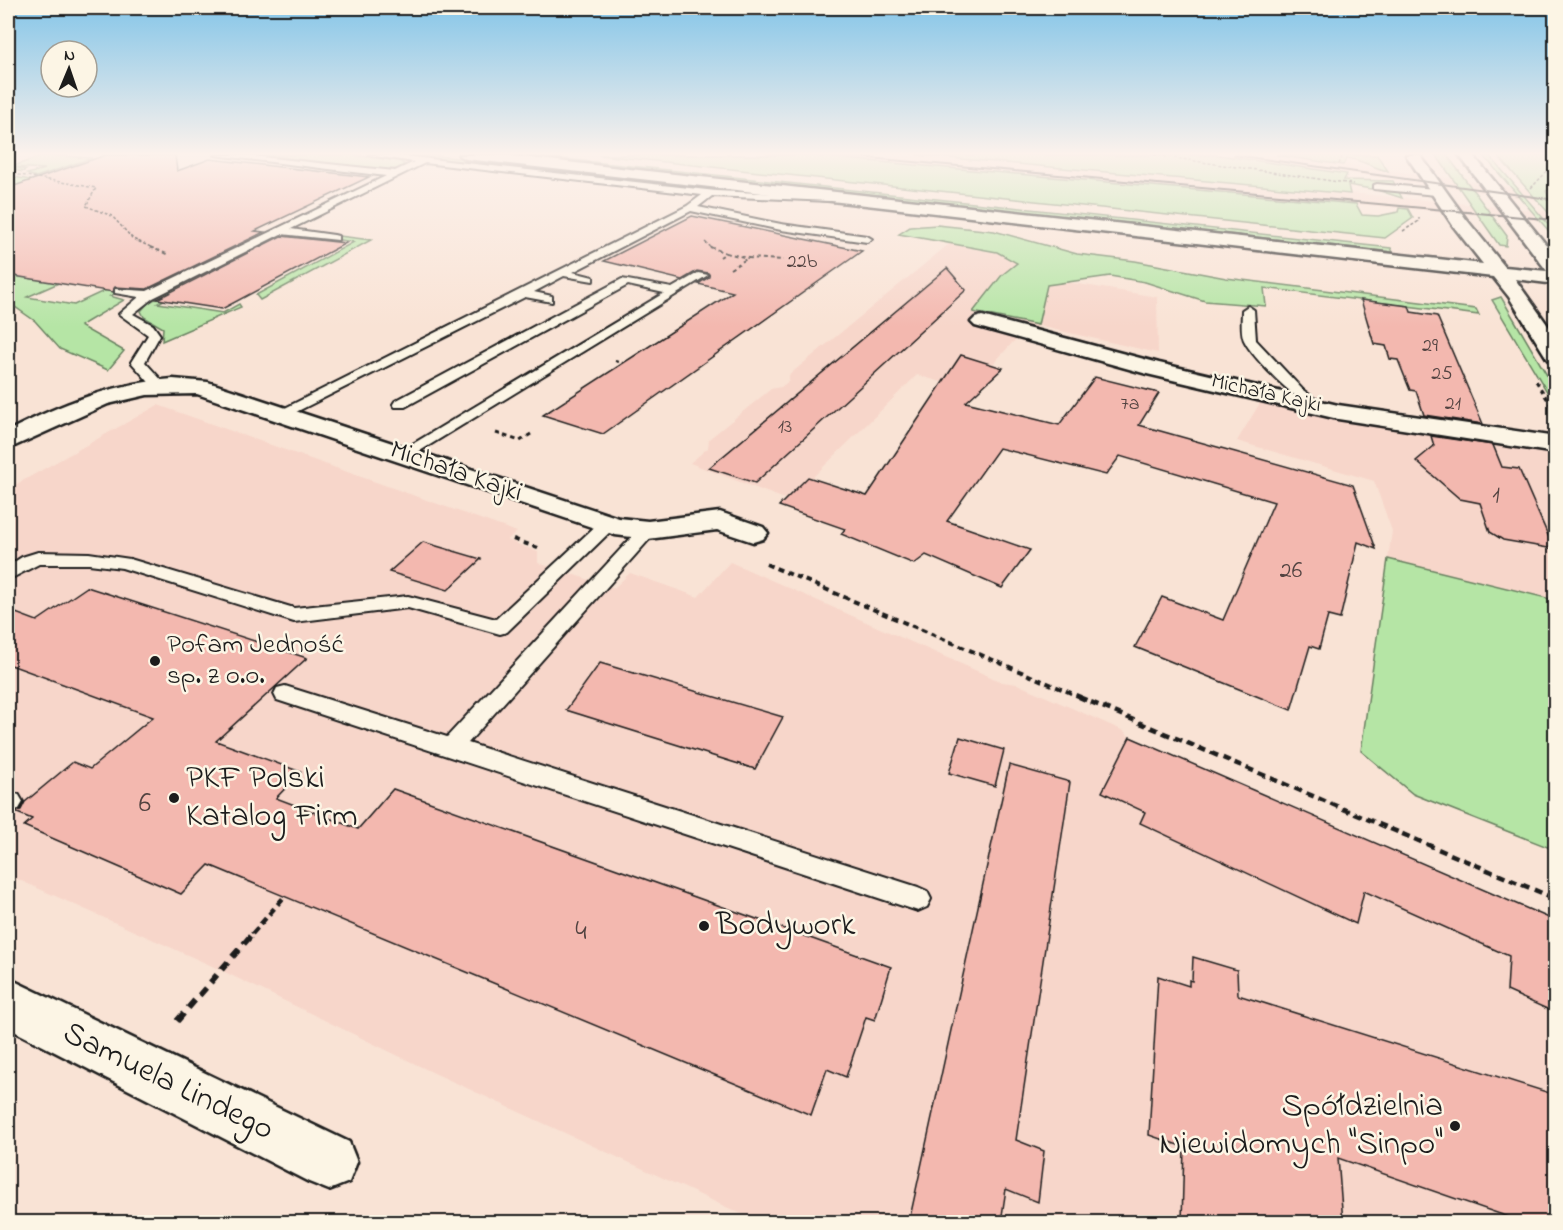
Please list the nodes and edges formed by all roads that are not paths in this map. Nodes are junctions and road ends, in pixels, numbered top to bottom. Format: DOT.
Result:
graph roads {
  1 [pos="316,212"];
  2 [pos="681,212"];
  3 [pos="712,212"];
  4 [pos="976,212"];
  5 [pos="1107,212"];
  6 [pos="1452,212"];
  7 [pos="1505,212"];
  8 [pos="290,214"];
  9 [pos="308,216"];
  10 [pos="250,232"];
  11 [pos="273,234"];
  12 [pos="334,238"];
  13 [pos="867,240"];
  14 [pos="1483,252"];
  15 [pos="1504,254"];
  16 [pos="1552,262"];
  17 [pos="561,272"];
  18 [pos="1501,273"];
  19 [pos="702,276"];
  20 [pos="1556,278"];
  21 [pos="589,279"];
  22 [pos="119,291"];
  23 [pos="521,292"];
  24 [pos="674,292"];
  25 [pos="149,295"];
  26 [pos="548,299"];
  27 [pos="1248,310"];
  28 [pos="982,322"];
  29 [pos="1556,355"];
  30 [pos="160,386"];
  31 [pos="400,404"];
  32 [pos="1315,404"];
  33 [pos="284,414"];
  34 [pos="8,441"];
  35 [pos="1556,445"];
  36 [pos="404,454"];
  37 [pos="608,524"];
  38 [pos="648,530"];
  39 [pos="753,533"];
  40 [pos="8,574"];
  41 [pos="285,694"];
  42 [pos="451,747"];
  43 [pos="918,899"];
  44 [pos="8,1002"];
  45 [pos="329,1162"];
  1 -- 9 [label="lane"];
  2 -- 17 [label="lane"];
  3 -- 13 [label="lane"];
  4 -- 18 [label="main road"];
  5 -- 14 [label="main road"];
  6 -- 14 [label="main road"];
  7 -- 16 [label="main road"];
  8 -- 9 [label="lane"];
  9 -- 11 [label="lane"];
  10 -- 11 [label="lane"];
  11 -- 12 [label="lane"];
  11 -- 25 [label="lane"];
  14 -- 15 [label="main road"];
  14 -- 18 [label="main road"];
  17 -- 21 [label="lane"];
  17 -- 23 [label="lane"];
  18 -- 20 [label="main road"];
  18 -- 29 [label="main road"];
  19 -- 24 [label="lane"];
  22 -- 25 [label="lane"];
  23 -- 26 [label="lane"];
  23 -- 33 [label="lane"];
  24 -- 31 [label="lane"];
  24 -- 36 [label="lane"];
  25 -- 30 [label="lane"];
  27 -- 32 [label="lane"];
  28 -- 32 [label="main road, Michała Kajki"];
  30 -- 33 [label="main road, Michała Kajki"];
  30 -- 34 [label="main road, Michała Kajki"];
  32 -- 35 [label="main road, Michała Kajki"];
  33 -- 36 [label="main road, Michała Kajki"];
  36 -- 37 [label="main road, Michała Kajki"];
  37 -- 38 [label="main road, Michała Kajki"];
  37 -- 40 [label="lane"];
  38 -- 39 [label="main road, Michała Kajki"];
  38 -- 42 [label="lane"];
  41 -- 42 [label="lane"];
  42 -- 43 [label="lane"];
  44 -- 45 [label="main road, Samuela Lindego"];
}
